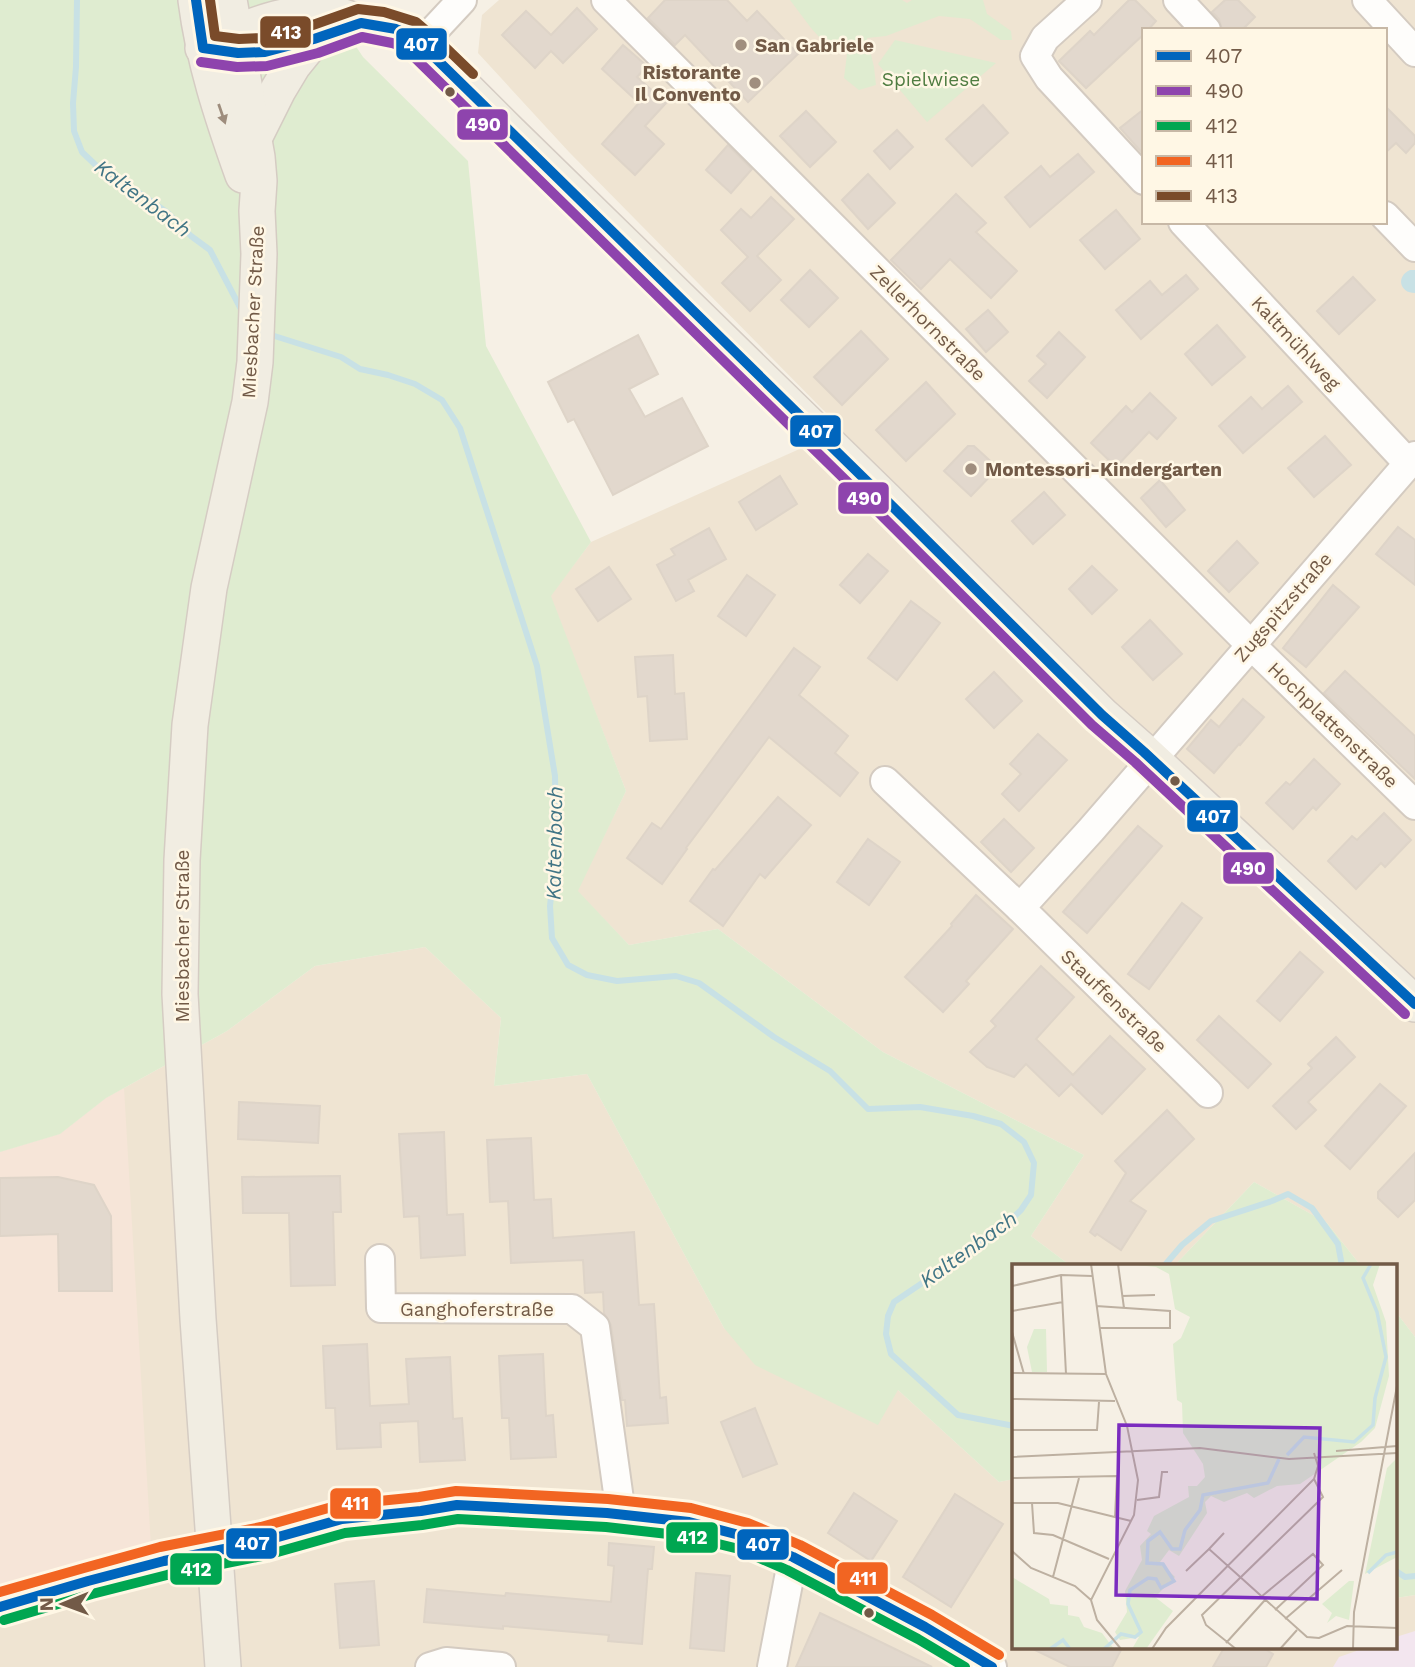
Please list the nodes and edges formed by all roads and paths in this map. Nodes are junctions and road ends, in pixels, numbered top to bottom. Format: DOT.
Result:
graph roads {
  1 [pos="196,0"];
  2 [pos="461,0"];
  3 [pos="606,0"];
  4 [pos="1087,0"];
  5 [pos="1178,0"];
  6 [pos="1367,0"];
  7 [pos="299,18"];
  8 [pos="1204,28"];
  9 [pos="234,29"];
  10 [pos="421,44"];
  11 [pos="203,48"];
  12 [pos="1415,52"];
  13 [pos="254,138"];
  14 [pos="1142,178"];
  15 [pos="257,211"];
  16 [pos="1387,218"];
  17 [pos="1185,224"];
  18 [pos="1415,247"];
  19 [pos="1412,459"];
  20 [pos="1251,646"];
  21 [pos="1151,759"];
  22 [pos="885,781"];
  23 [pos="1415,805"];
  24 [pos="1020,908"];
  25 [pos="1415,1004"];
  26 [pos="1208,1093"];
  27 [pos="380,1259"];
  28 [pos="621,1514"];
  29 [pos="215,1550"];
  30 [pos="793,1557"];
  31 [pos="0,1607"];
  32 [pos="223,1667"];
  33 [pos="430,1667"];
  34 [pos="501,1667"];
  35 [pos="772,1667"];
  36 [pos="992,1667"];
  1 -- 11 [label="main road, Miesbacher Straße"];
  2 -- 10 [label="street"];
  3 -- 20 [label="street, Zellerhornstraße"];
  4 -- 14 [label="street"];
  5 -- 8 [label="street"];
  6 -- 12 [label="street"];
  7 -- 9 [label="main road"];
  7 -- 10 [label="main road"];
  7 -- 13 [label="main road"];
  9 -- 11 [label="main road"];
  9 -- 13 [label="main road, Miesbacher Straße"];
  10 -- 21 [label="main road"];
  11 -- 15 [label="main road, Miesbacher Straße, one-way"];
  13 -- 15 [label="main road, Miesbacher Straße"];
  15 -- 29 [label="main road, Miesbacher Straße"];
  16 -- 18 [label="street"];
  17 -- 19 [label="street, Kaltmühlweg"];
  19 -- 20 [label="street, Zugspitzstraße"];
  20 -- 21 [label="street, Zugspitzstraße"];
  20 -- 23 [label="street, Hochplattenstraße"];
  21 -- 24 [label="street"];
  21 -- 25 [label="main road"];
  22 -- 24 [label="street, Stauffenstraße"];
  24 -- 26 [label="street, Stauffenstraße"];
  27 -- 28 [label="street, Ganghoferstraße"];
  28 -- 29 [label="street"];
  28 -- 30 [label="street"];
  29 -- 31 [label="street"];
  29 -- 32 [label="main road, Miesbacher Straße"];
  30 -- 35 [label="street"];
  30 -- 36 [label="street"];
  33 -- 34 [label="street"];
}
